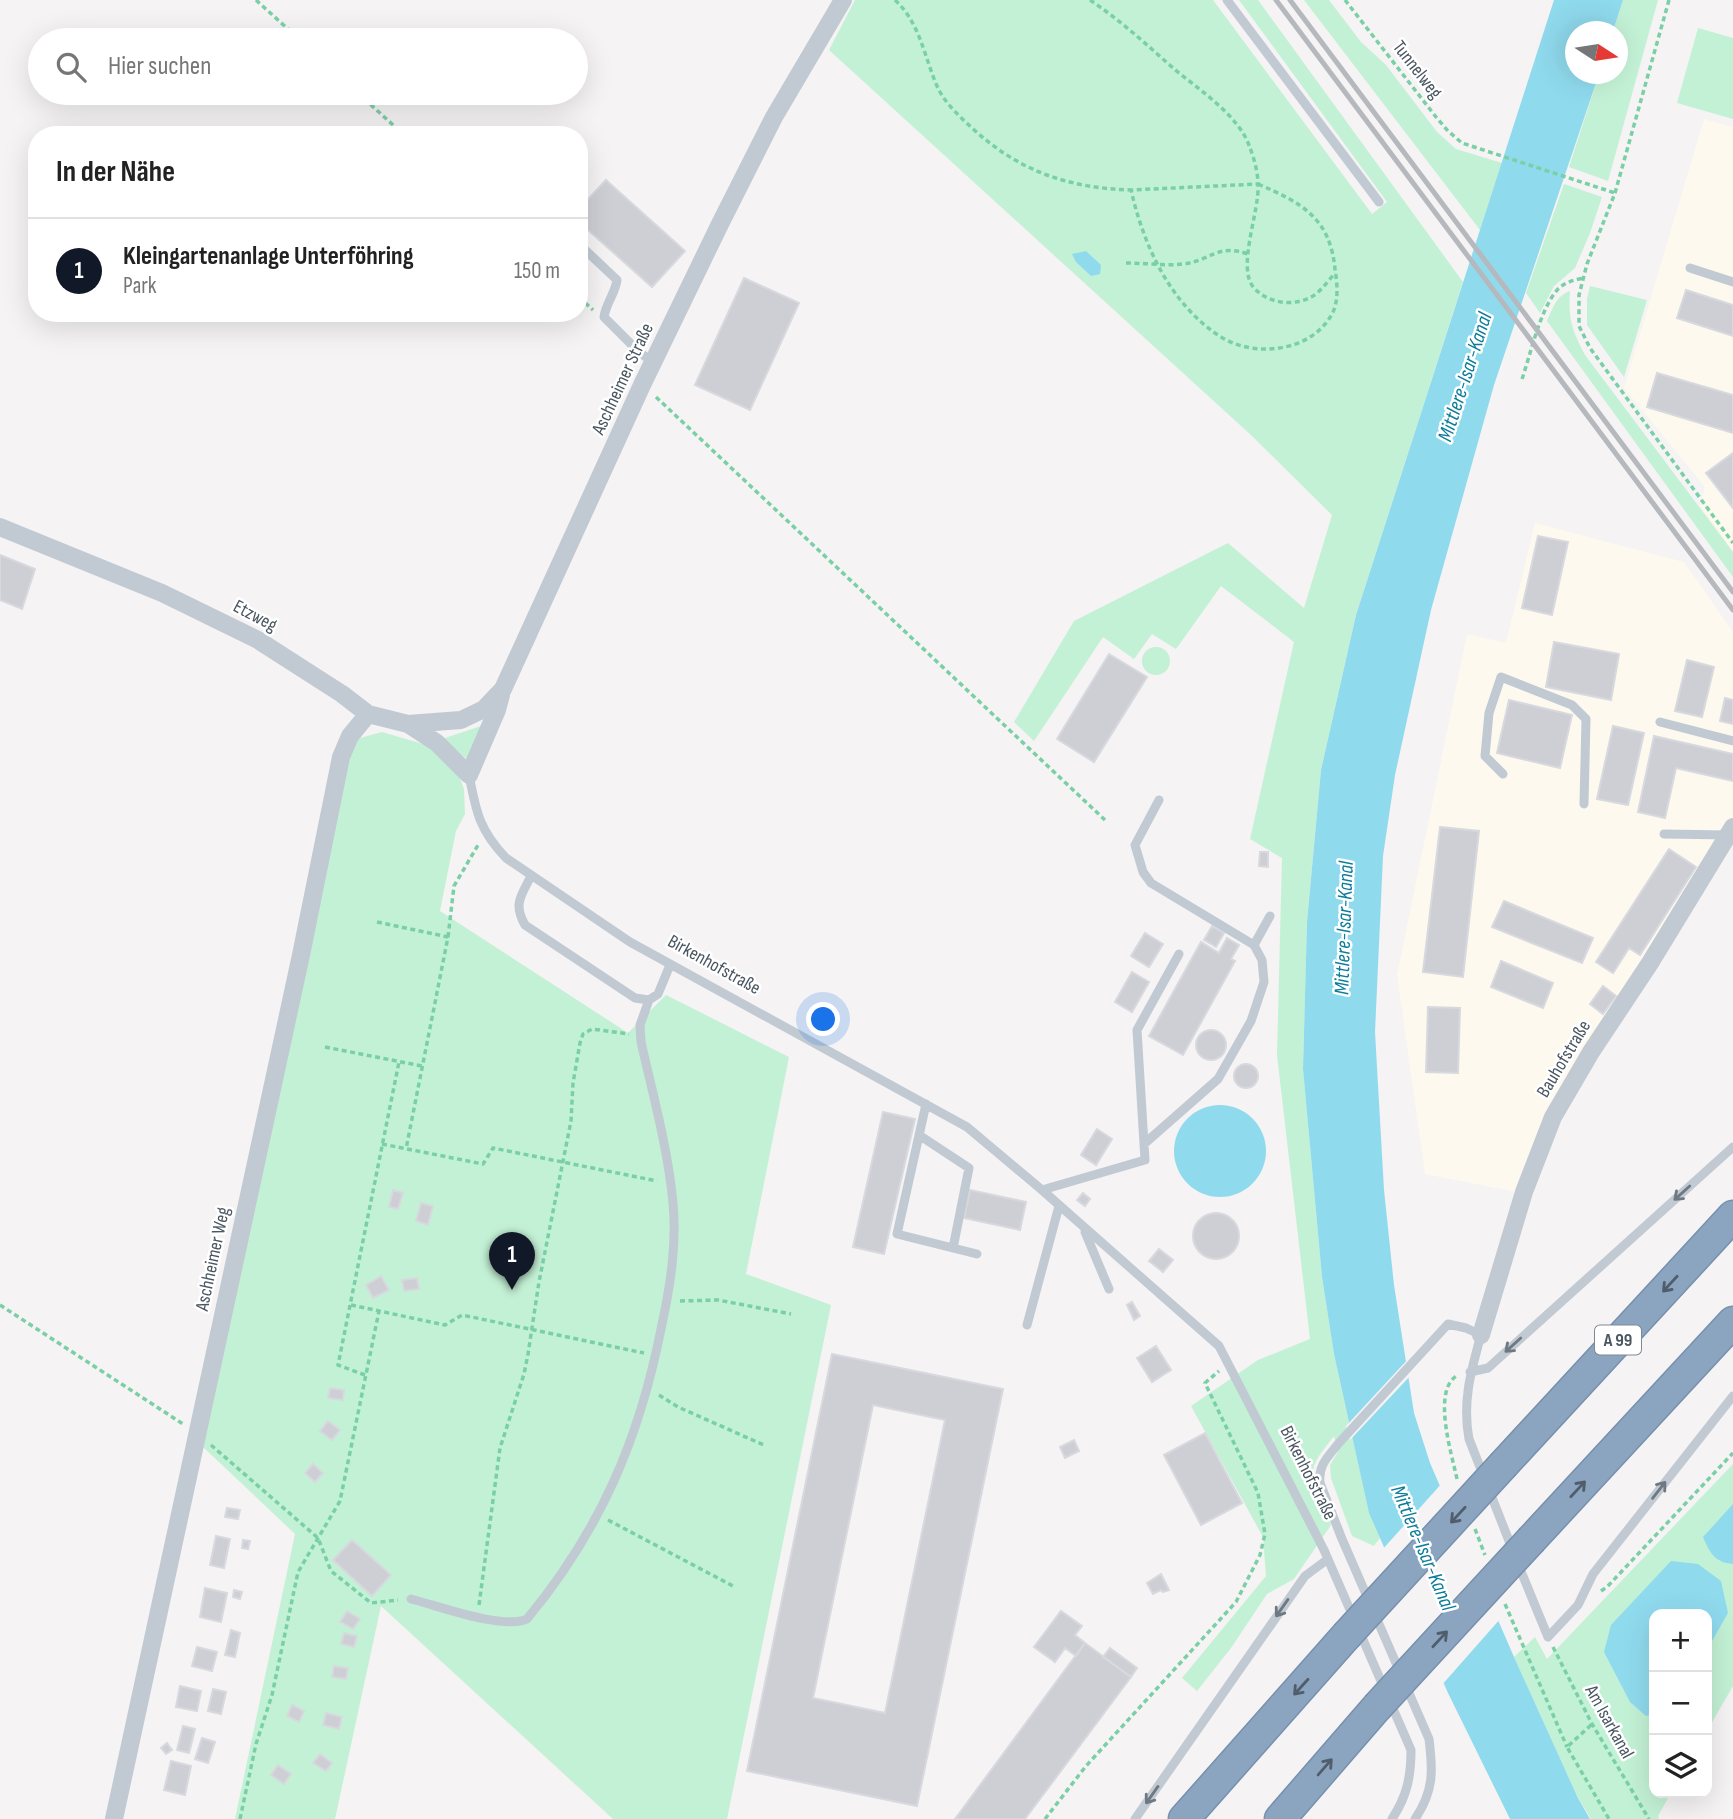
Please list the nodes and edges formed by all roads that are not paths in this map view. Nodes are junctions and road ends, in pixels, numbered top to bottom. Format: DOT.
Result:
graph roads {
  1 [pos="844,0"];
  2 [pos="1227,0"];
  3 [pos="1379,202"];
  4 [pos="588,253"];
  5 [pos="1690,268"];
  6 [pos="1733,282"];
  7 [pos="653,362"];
  8 [pos="0,527"];
  9 [pos="503,689"];
  10 [pos="368,714"];
  11 [pos="1660,722"];
  12 [pos="408,724"];
  13 [pos="1733,741"];
  14 [pos="1503,774"];
  15 [pos="469,775"];
  16 [pos="1159,800"];
  17 [pos="1584,804"];
  18 [pos="1731,831"];
  19 [pos="1664,834"];
  20 [pos="531,876"];
  21 [pos="1270,916"];
  22 [pos="1254,945"];
  23 [pos="1179,954"];
  24 [pos="670,965"];
  25 [pos="649,1000"];
  26 [pos="926,1104"];
  27 [pos="919,1135"];
  28 [pos="1144,1144"];
  29 [pos="1733,1147"];
  30 [pos="1042,1190"];
  31 [pos="1059,1206"];
  32 [pos="1733,1216"];
  33 [pos="1084,1229"];
  34 [pos="953,1248"];
  35 [pos="977,1254"];
  36 [pos="1109,1289"];
  37 [pos="1733,1322"];
  38 [pos="1027,1325"];
  39 [pos="1480,1335"];
  40 [pos="1470,1372"];
  41 [pos="1733,1396"];
  42 [pos="1328,1559"];
  43 [pos="411,1599"];
  44 [pos="114,1819"];
  45 [pos="1135,1819"];
  46 [pos="1184,1819"];
  47 [pos="1280,1819"];
  48 [pos="1392,1819"];
  49 [pos="1415,1819"];
  1 -- 7 [label="street, Aschheimer Straße"];
  2 -- 3 [label="lane"];
  4 -- 7 [label="lane"];
  5 -- 6 [label="lane"];
  7 -- 9 [label="street, Aschheimer Straße"];
  8 -- 10 [label="street, Etzweg"];
  9 -- 12 [label="street, Aschheimer Straße"];
  9 -- 15 [label="street"];
  10 -- 12 [label="street, Etzweg"];
  10 -- 44 [label="street, Aschheimer Weg"];
  11 -- 13 [label="lane"];
  12 -- 15 [label="street, Etzweg"];
  14 -- 17 [label="lane"];
  15 -- 20 [label="lane, Birkenhofstraße"];
  16 -- 22 [label="lane"];
  18 -- 19 [label="lane"];
  18 -- 39 [label="street, Bauhofstraße"];
  20 -- 24 [label="lane, Birkenhofstraße"];
  20 -- 25 [label="lane"];
  21 -- 22 [label="lane"];
  22 -- 28 [label="lane"];
  23 -- 28 [label="lane"];
  24 -- 25 [label="lane"];
  24 -- 26 [label="lane, Birkenhofstraße"];
  25 -- 43 [label="lane"];
  26 -- 27 [label="lane"];
  26 -- 30 [label="lane, Birkenhofstraße"];
  27 -- 34 [label="lane"];
  27 -- 34 [label="lane"];
  28 -- 30 [label="lane"];
  29 -- 40 [label="lane, one-way"];
  30 -- 31 [label="lane, Birkenhofstraße"];
  31 -- 33 [label="lane, Birkenhofstraße"];
  31 -- 38 [label="lane"];
  32 -- 46 [label="highway, A 99, one-way, bridge"];
  33 -- 36 [label="lane"];
  33 -- 42 [label="lane, Birkenhofstraße"];
  34 -- 35 [label="lane"];
  47 -- 37 [label="highway, one-way, bridge"];
  39 -- 40 [label="lane"];
  39 -- 49 [label="lane"];
  40 -- 41 [label="lane, one-way"];
  42 -- 45 [label="lane, one-way"];
  42 -- 48 [label="lane, Birkenhofstraße"];
}
